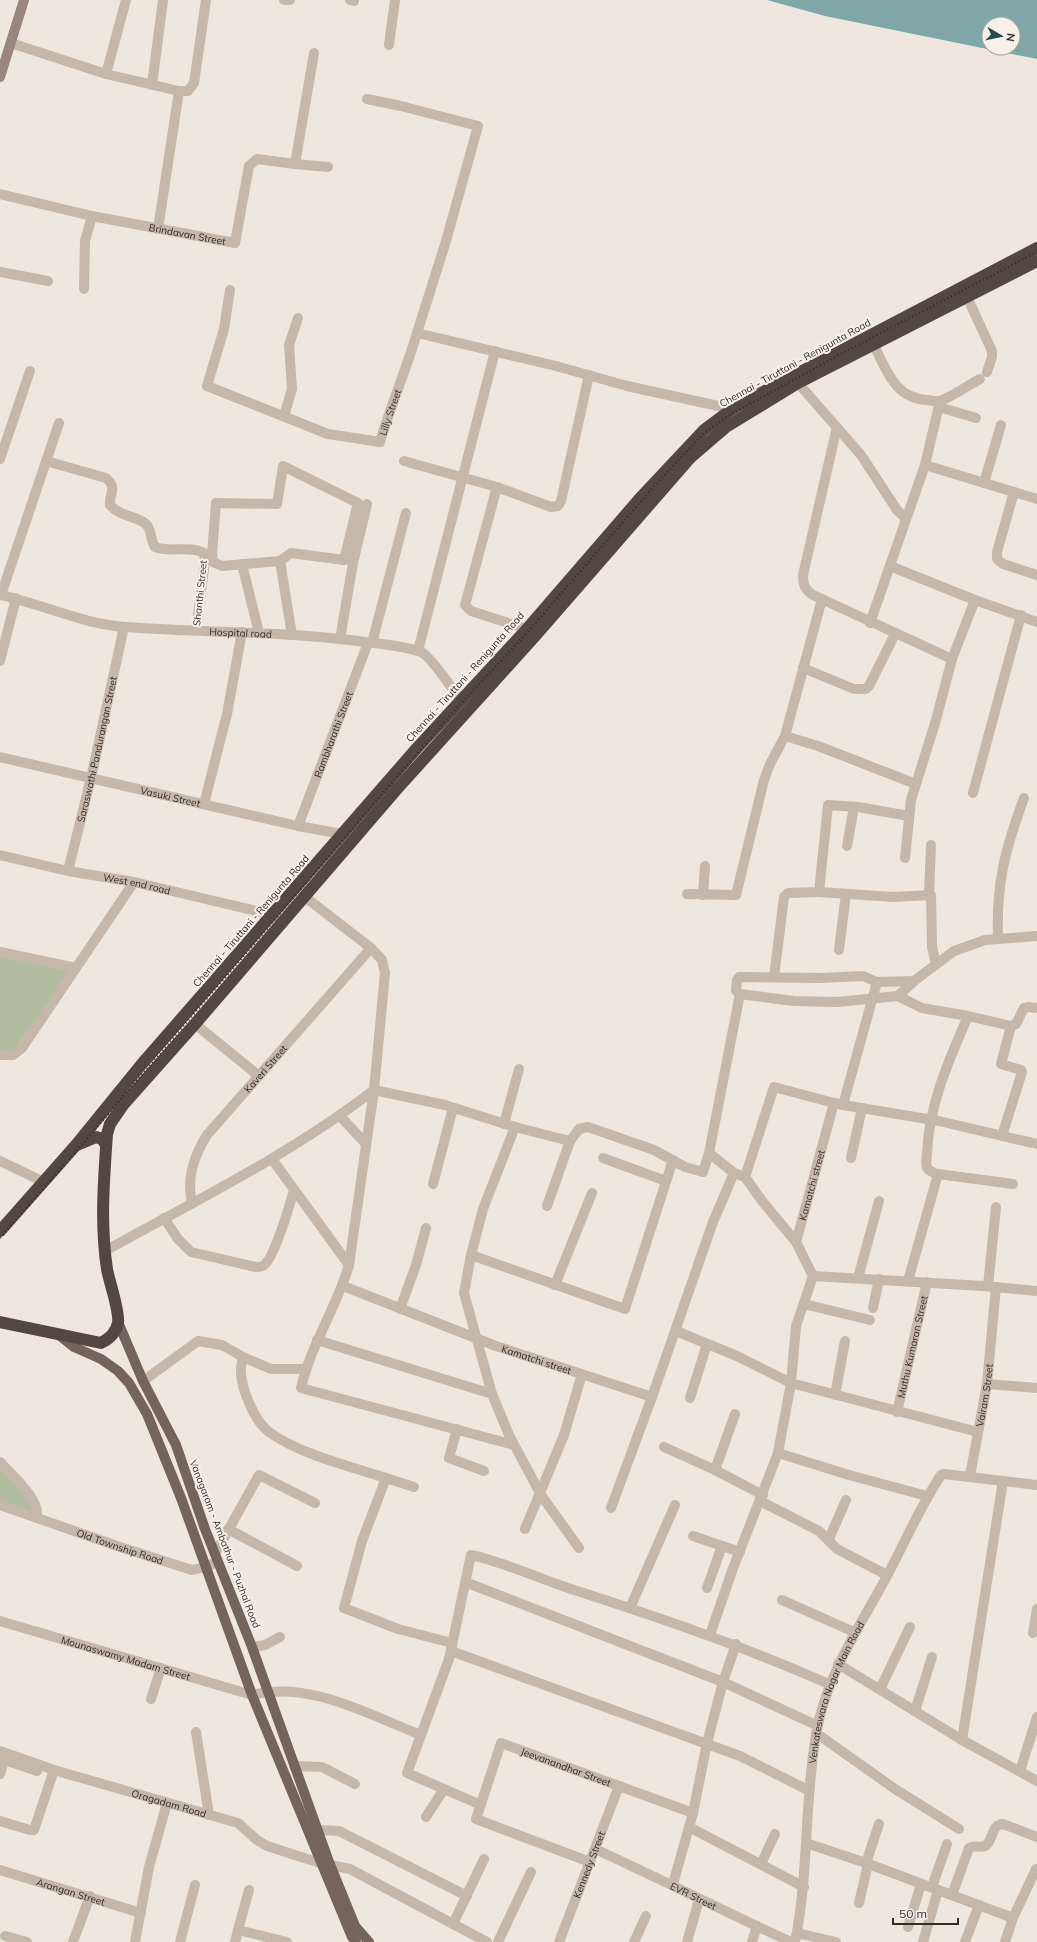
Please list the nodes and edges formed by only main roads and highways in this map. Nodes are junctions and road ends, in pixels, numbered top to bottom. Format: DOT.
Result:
graph roads {
  1 [pos="1037,248"];
  2 [pos="1037,261"];
  3 [pos="736,414"];
  4 [pos="76,1145"];
  5 [pos="106,1145"];
  6 [pos="0,1231"];
  7 [pos="0,1322"];
  8 [pos="118,1322"];
  9 [pos="57,1333"];
  10 [pos="351,1940"];
  11 [pos="369,1942"];
  1 -- 3 [label="highway, Chennai - Tiruttani - Renigunta Road"];
  2 -- 3 [label="highway, Chennai - Tiruttani - Renigunta Road"];
  3 -- 4 [label="highway, Chennai - Tiruttani - Renigunta Road"];
  3 -- 5 [label="highway, Chennai - Tiruttani - Renigunta Road"];
  4 -- 5 [label="highway"];
  4 -- 6 [label="highway, Chennai - Tiruttani - Renigunta Road"];
  5 -- 8 [label="highway, Vanagaram - Ambathur - Puzhal Road"];
  7 -- 9 [label="highway"];
  8 -- 9 [label="highway"];
  8 -- 11 [label="main road, Vanagaram - Ambathur - Puzhal Road"];
  9 -- 10 [label="main road"];
}
